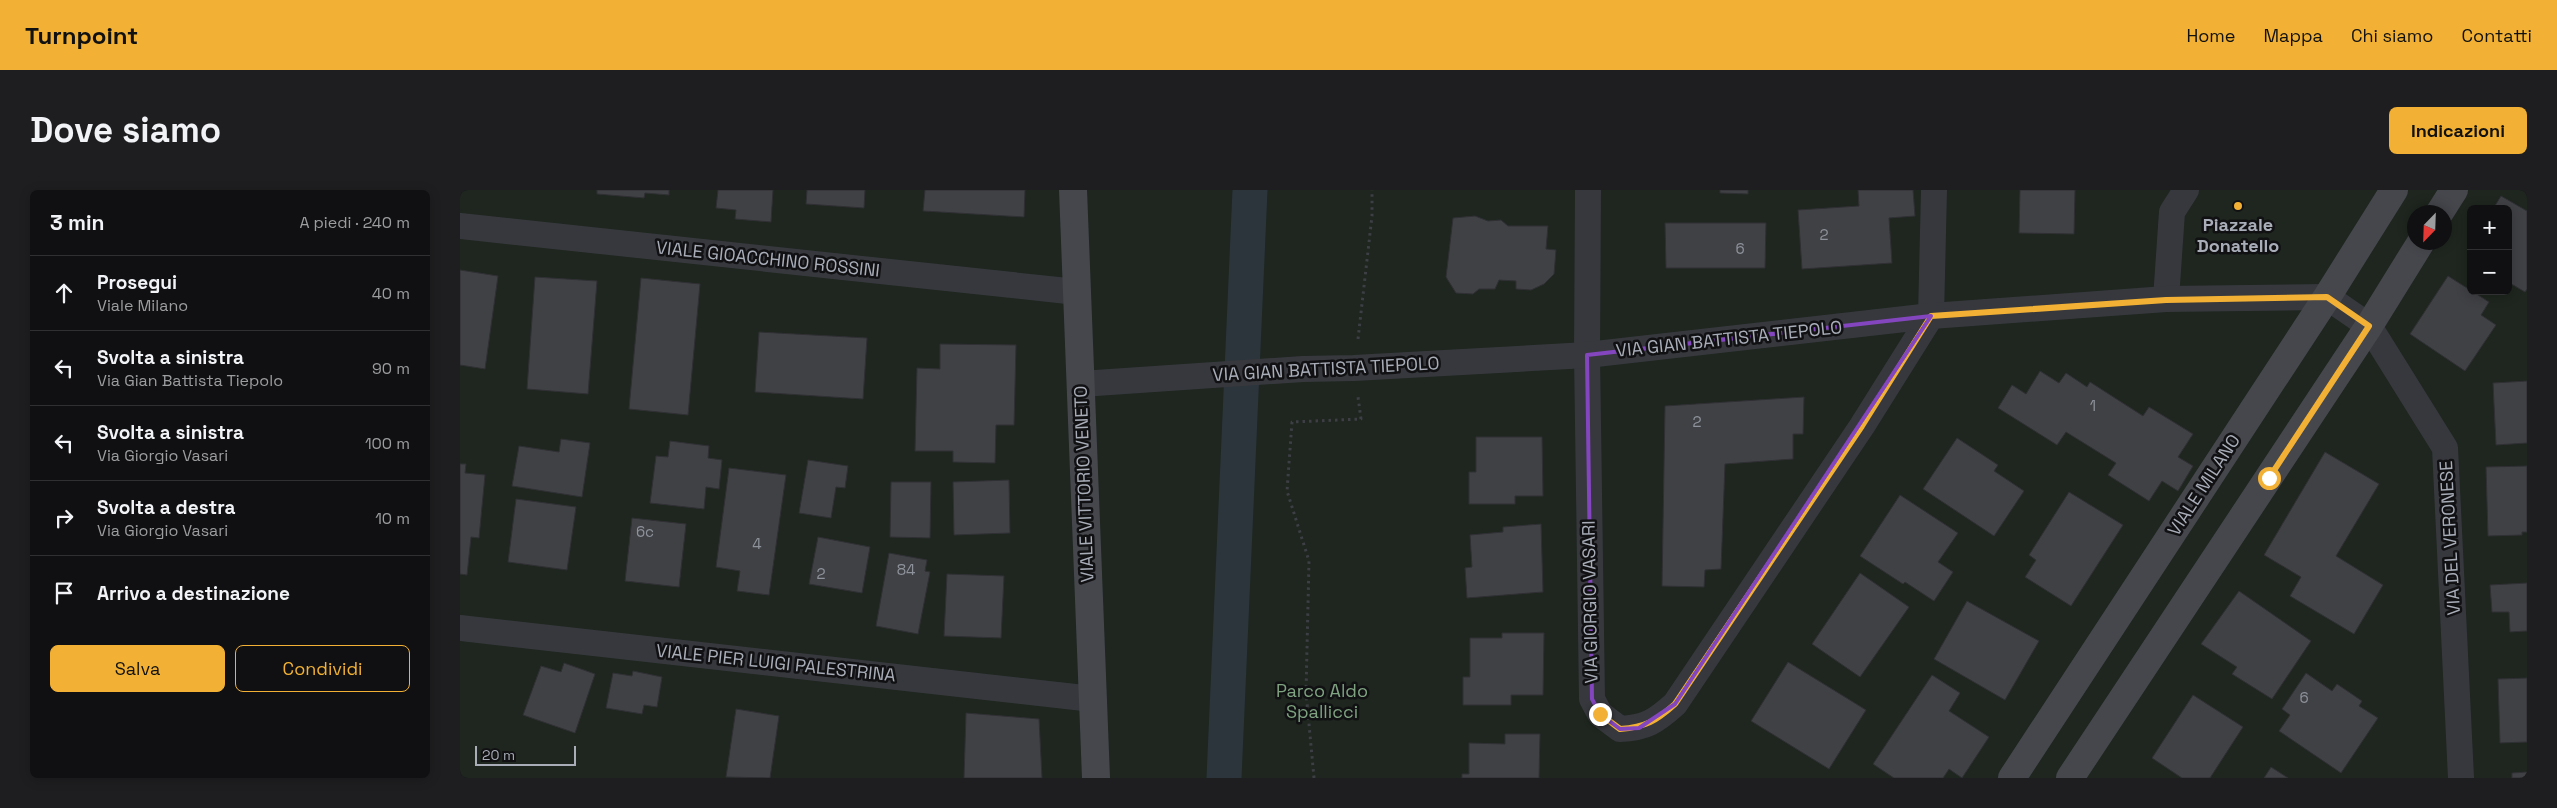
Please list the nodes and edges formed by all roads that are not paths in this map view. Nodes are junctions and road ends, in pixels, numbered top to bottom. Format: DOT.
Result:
graph roads {
  1 [pos="1073,190"];
  2 [pos="1588,190"];
  3 [pos="1934,190"];
  4 [pos="2186,190"];
  5 [pos="2394,190"];
  6 [pos="2454,190"];
  7 [pos="2444,205"];
  8 [pos="460,226"];
  9 [pos="2416,250"];
  10 [pos="1077,292"];
  11 [pos="2327,297"];
  12 [pos="2166,300"];
  13 [pos="1931,316"];
  14 [pos="2369,326"];
  15 [pos="1587,355"];
  16 [pos="1080,384"];
  17 [pos="460,628"];
  18 [pos="1093,699"];
  19 [pos="2459,776"];
  20 [pos="1096,778"];
  21 [pos="2012,778"];
  22 [pos="2070,778"];
  1 -- 10 [label="street, VIALE VITTORIO VENETO"];
  2 -- 15 [label="street, VIA GIORGIO VASARI"];
  3 -- 13 [label="street"];
  4 -- 12 [label="street"];
  5 -- 11 [label="street, VIALE MILANO"];
  6 -- 7 [label="street"];
  8 -- 10 [label="street, VIALE GIOACCHINO ROSSINI"];
  9 -- 14 [label="street"];
  10 -- 16 [label="street, VIALE VITTORIO VENETO"];
  11 -- 12 [label="street, VIA GIAN BATTISTA TIEPOLO"];
  11 -- 14 [label="street"];
  11 -- 21 [label="street, VIALE MILANO"];
  12 -- 13 [label="street, VIA GIAN BATTISTA TIEPOLO"];
  13 -- 15 [label="street, VIA GIAN BATTISTA TIEPOLO"];
  13 -- 15 [label="street, VIA GIORGIO VASARI"];
  14 -- 19 [label="street, VIA DEL VERONESE"];
  14 -- 22 [label="street"];
  15 -- 16 [label="street, VIA GIAN BATTISTA TIEPOLO"];
  16 -- 18 [label="street, VIALE VITTORIO VENETO"];
  17 -- 18 [label="street, VIALE PIER LUIGI PALESTRINA"];
  18 -- 20 [label="street, VIALE VITTORIO VENETO"];
}
